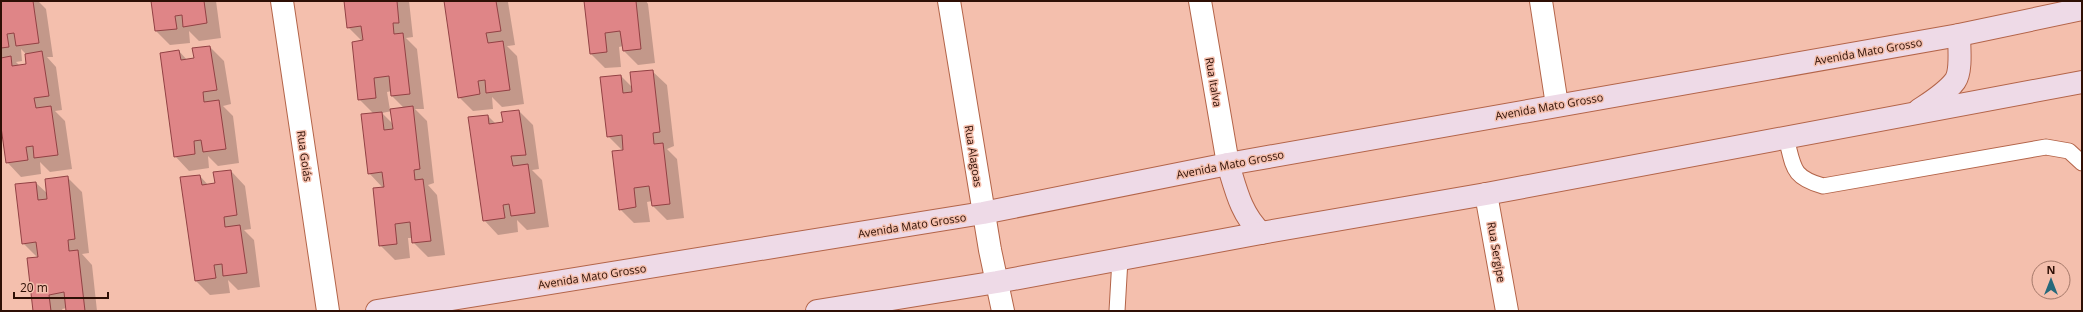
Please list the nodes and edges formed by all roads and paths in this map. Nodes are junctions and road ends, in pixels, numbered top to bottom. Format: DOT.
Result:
graph roads {
  1 [pos="282,1"];
  2 [pos="949,1"];
  3 [pos="1200,1"];
  4 [pos="1541,1"];
  5 [pos="2082,9"];
  6 [pos="1959,35"];
  7 [pos="2082,82"];
  8 [pos="1557,105"];
  9 [pos="1913,114"];
  10 [pos="1786,138"];
  11 [pos="2082,163"];
  12 [pos="1228,164"];
  13 [pos="1486,194"];
  14 [pos="984,213"];
  15 [pos="1260,233"];
  16 [pos="1120,259"];
  17 [pos="997,282"];
  18 [pos="453,305"];
  19 [pos="328,311"];
  20 [pos="377,311"];
  21 [pos="816,311"];
  22 [pos="1003,311"];
  23 [pos="1117,311"];
  24 [pos="1507,311"];
  1 -- 19 [label="street, Rua Goiás"];
  2 -- 14 [label="street, Rua Alagoas"];
  3 -- 12 [label="street, Rua Italva"];
  4 -- 8 [label="street"];
  5 -- 6 [label="main road, Avenida Mato Grosso"];
  6 -- 8 [label="main road, Avenida Mato Grosso"];
  6 -- 9 [label="main road"];
  7 -- 9 [label="main road"];
  8 -- 12 [label="main road, Avenida Mato Grosso"];
  9 -- 10 [label="main road"];
  10 -- 11 [label="lane"];
  10 -- 13 [label="main road"];
  12 -- 14 [label="main road, Avenida Mato Grosso"];
  12 -- 15 [label="main road"];
  13 -- 15 [label="main road"];
  13 -- 24 [label="street, Rua Sergipe"];
  14 -- 17 [label="street, Rua Alagoas"];
  14 -- 18 [label="main road, Avenida Mato Grosso"];
  15 -- 16 [label="main road"];
  16 -- 17 [label="main road"];
  16 -- 23 [label="lane"];
  17 -- 21 [label="main road"];
  17 -- 22 [label="street, Rua Alagoas"];
  18 -- 20 [label="main road, Avenida Mato Grosso"];
}
